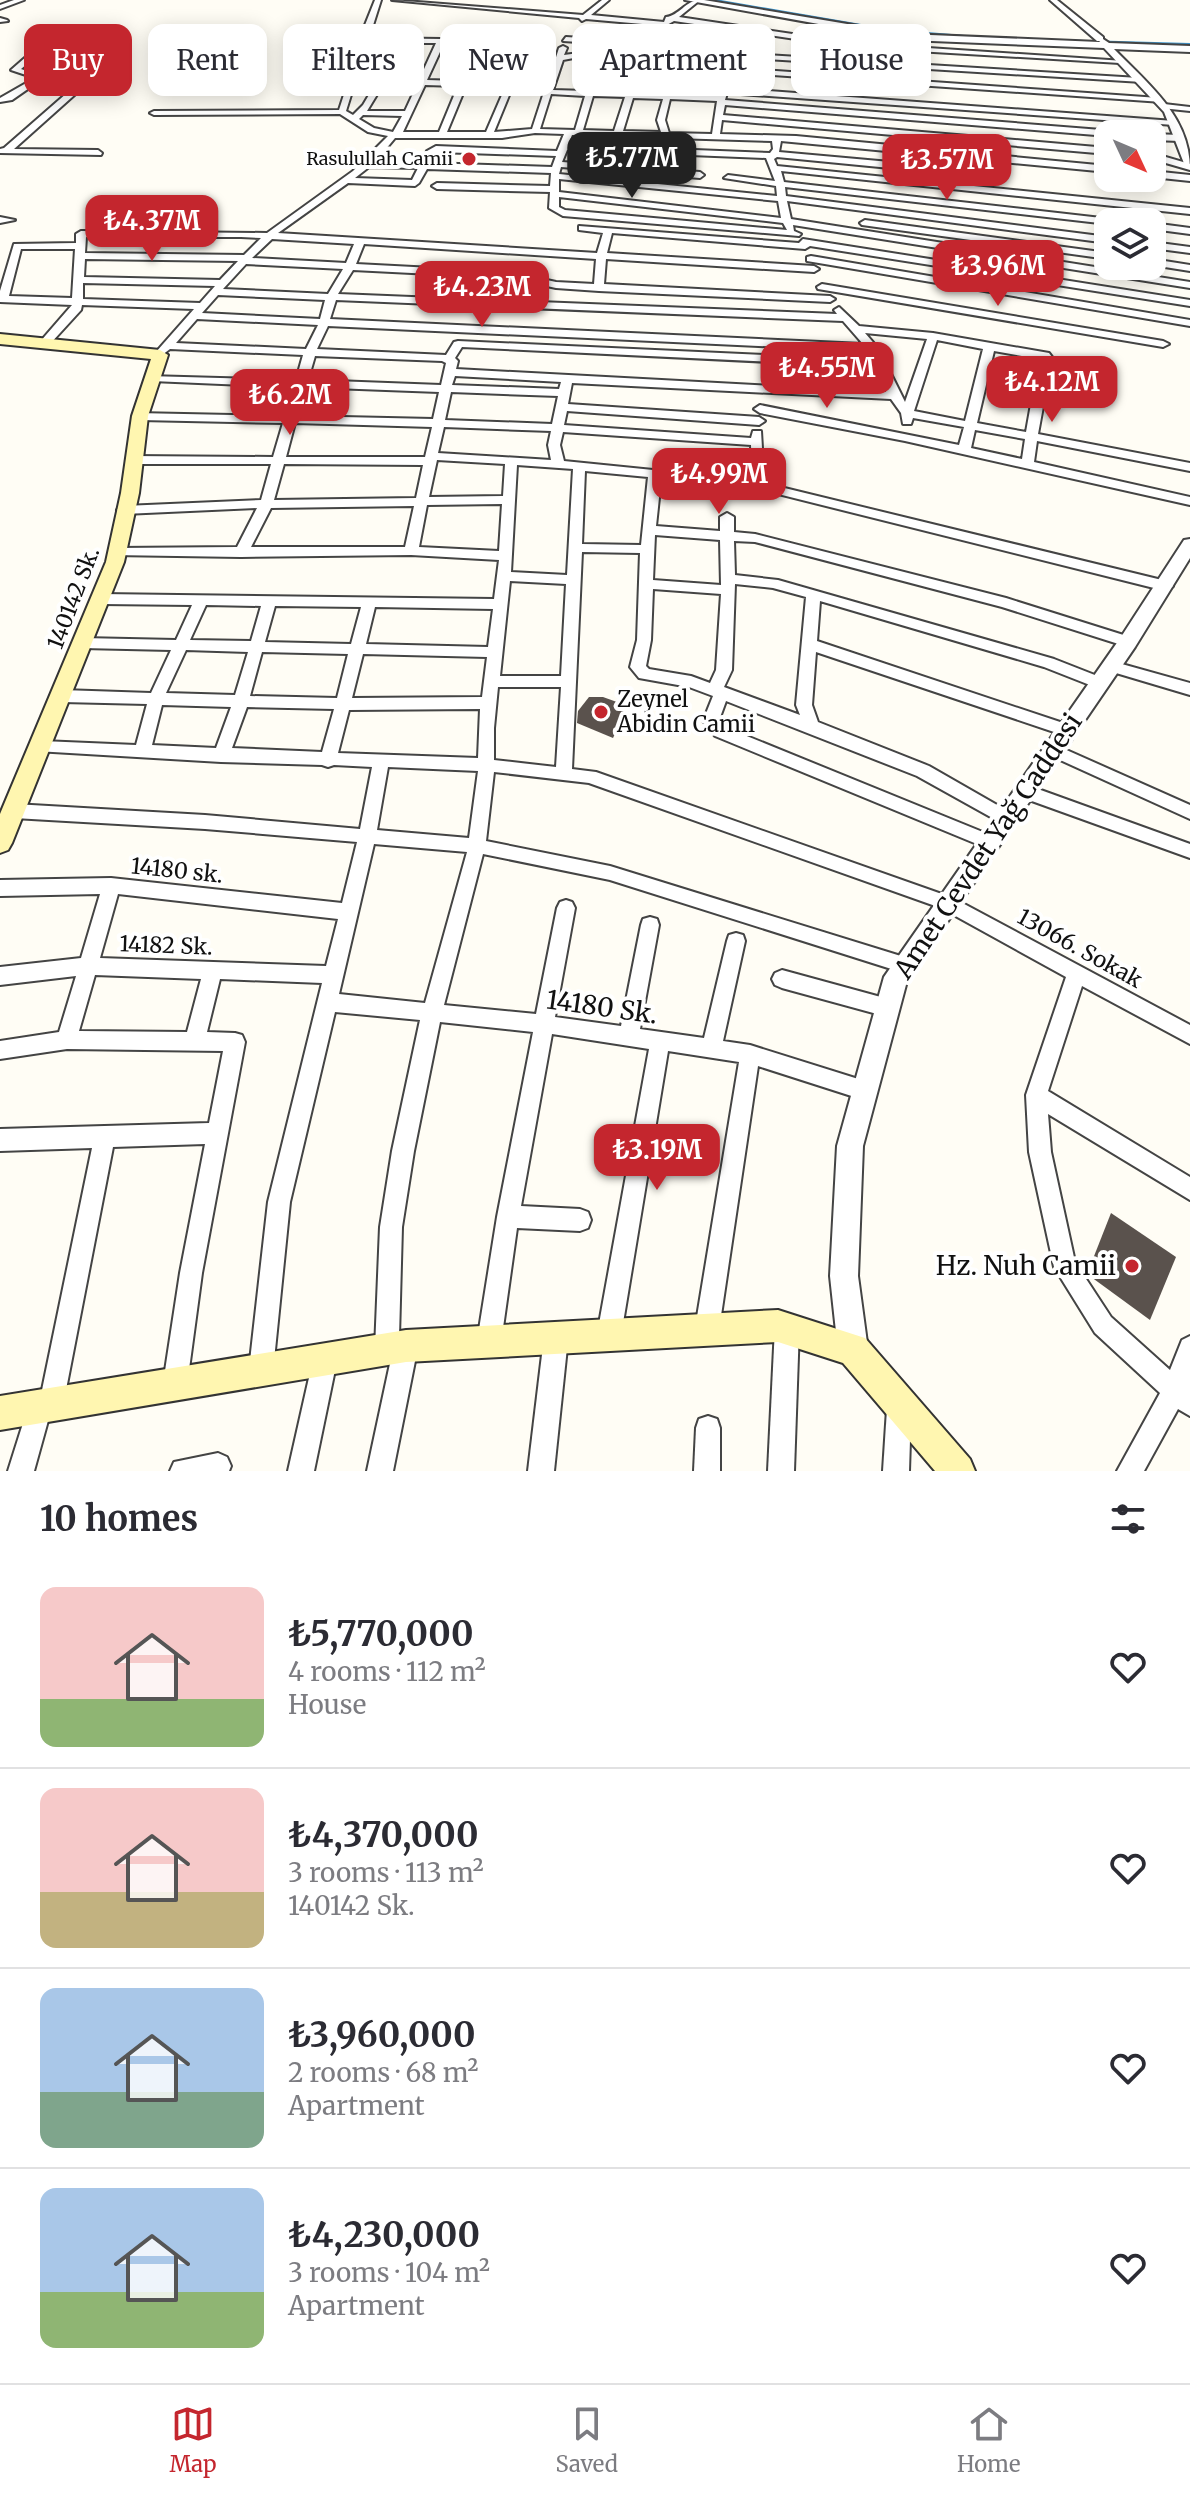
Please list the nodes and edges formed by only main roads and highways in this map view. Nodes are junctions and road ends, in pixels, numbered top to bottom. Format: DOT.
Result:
graph roads {
  1 [pos="0,339"];
  2 [pos="0,843"];
  3 [pos="0,1413"];
  4 [pos="958,1471"];
  1 -- 2 [label="main road, 140142 Sk."];
  3 -- 4 [label="main road"];
}
